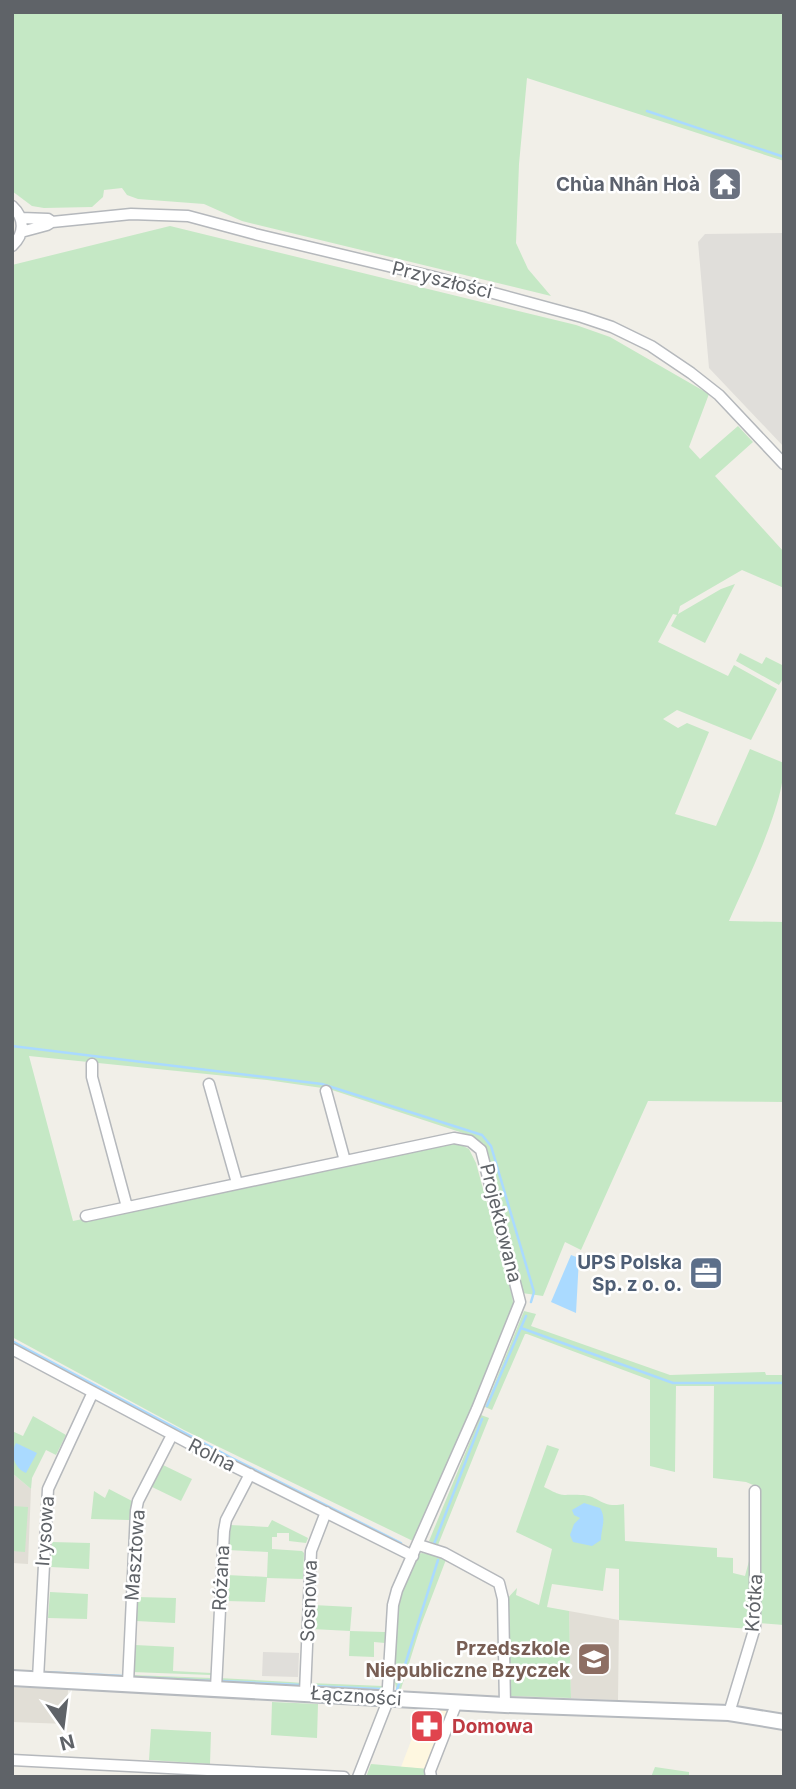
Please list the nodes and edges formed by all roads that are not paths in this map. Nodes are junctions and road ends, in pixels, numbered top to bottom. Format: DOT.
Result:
graph roads {
  1 [pos="12,206"];
  2 [pos="21,218"];
  3 [pos="52,222"];
  4 [pos="21,232"];
  5 [pos="12,246"];
  6 [pos="784,464"];
  7 [pos="92,1064"];
  8 [pos="209,1084"];
  9 [pos="326,1091"];
  10 [pos="345,1161"];
  11 [pos="237,1183"];
  12 [pos="127,1207"];
  13 [pos="86,1216"];
  14 [pos="12,1349"];
  15 [pos="93,1392"];
  16 [pos="172,1434"];
  17 [pos="250,1474"];
  18 [pos="755,1491"];
  19 [pos="326,1512"];
  20 [pos="419,1545"];
  21 [pos="413,1556"];
  22 [pos="12,1678"];
  23 [pos="38,1679"];
  24 [pos="128,1683"];
  25 [pos="216,1688"];
  26 [pos="305,1693"];
  27 [pos="388,1698"];
  28 [pos="457,1702"];
  29 [pos="505,1705"];
  30 [pos="729,1713"];
  31 [pos="784,1723"];
  32 [pos="12,1759"];
  33 [pos="344,1777"];
  34 [pos="358,1777"];
  35 [pos="431,1777"];
  1 -- 2 [label="street"];
  2 -- 3 [label="street, Przyszłości"];
  2 -- 4 [label="street"];
  3 -- 4 [label="street, Przyszłości"];
  3 -- 6 [label="street, Przyszłości"];
  4 -- 5 [label="street"];
  7 -- 12 [label="street"];
  8 -- 11 [label="street"];
  9 -- 10 [label="street"];
  10 -- 11 [label="street, Projektowana"];
  10 -- 20 [label="street, Projektowana"];
  11 -- 12 [label="street, Projektowana"];
  12 -- 13 [label="street, Projektowana"];
  14 -- 15 [label="street, Rolna"];
  15 -- 16 [label="street, Rolna"];
  15 -- 23 [label="street, Irysowa"];
  16 -- 17 [label="street, Rolna"];
  16 -- 24 [label="street, Masztowa"];
  17 -- 19 [label="street, Rolna"];
  17 -- 25 [label="street, Różana"];
  18 -- 30 [label="street, Krótka"];
  19 -- 21 [label="street, Rolna"];
  19 -- 26 [label="street, Sosnowa"];
  20 -- 21 [label="street, Projektowana"];
  20 -- 29 [label="street"];
  21 -- 27 [label="street, Projektowana"];
  22 -- 23 [label="street, Łączności"];
  23 -- 24 [label="street, Łączności"];
  24 -- 25 [label="street, Łączności"];
  25 -- 26 [label="street, Łączności"];
  26 -- 27 [label="street, Łączności"];
  27 -- 28 [label="street, Łączności"];
  27 -- 34 [label="street, Projektowana"];
  28 -- 29 [label="street, Łączności"];
  28 -- 35 [label="street"];
  29 -- 30 [label="street, Łączności"];
  30 -- 31 [label="street, Łączności"];
  32 -- 33 [label="street"];
}
